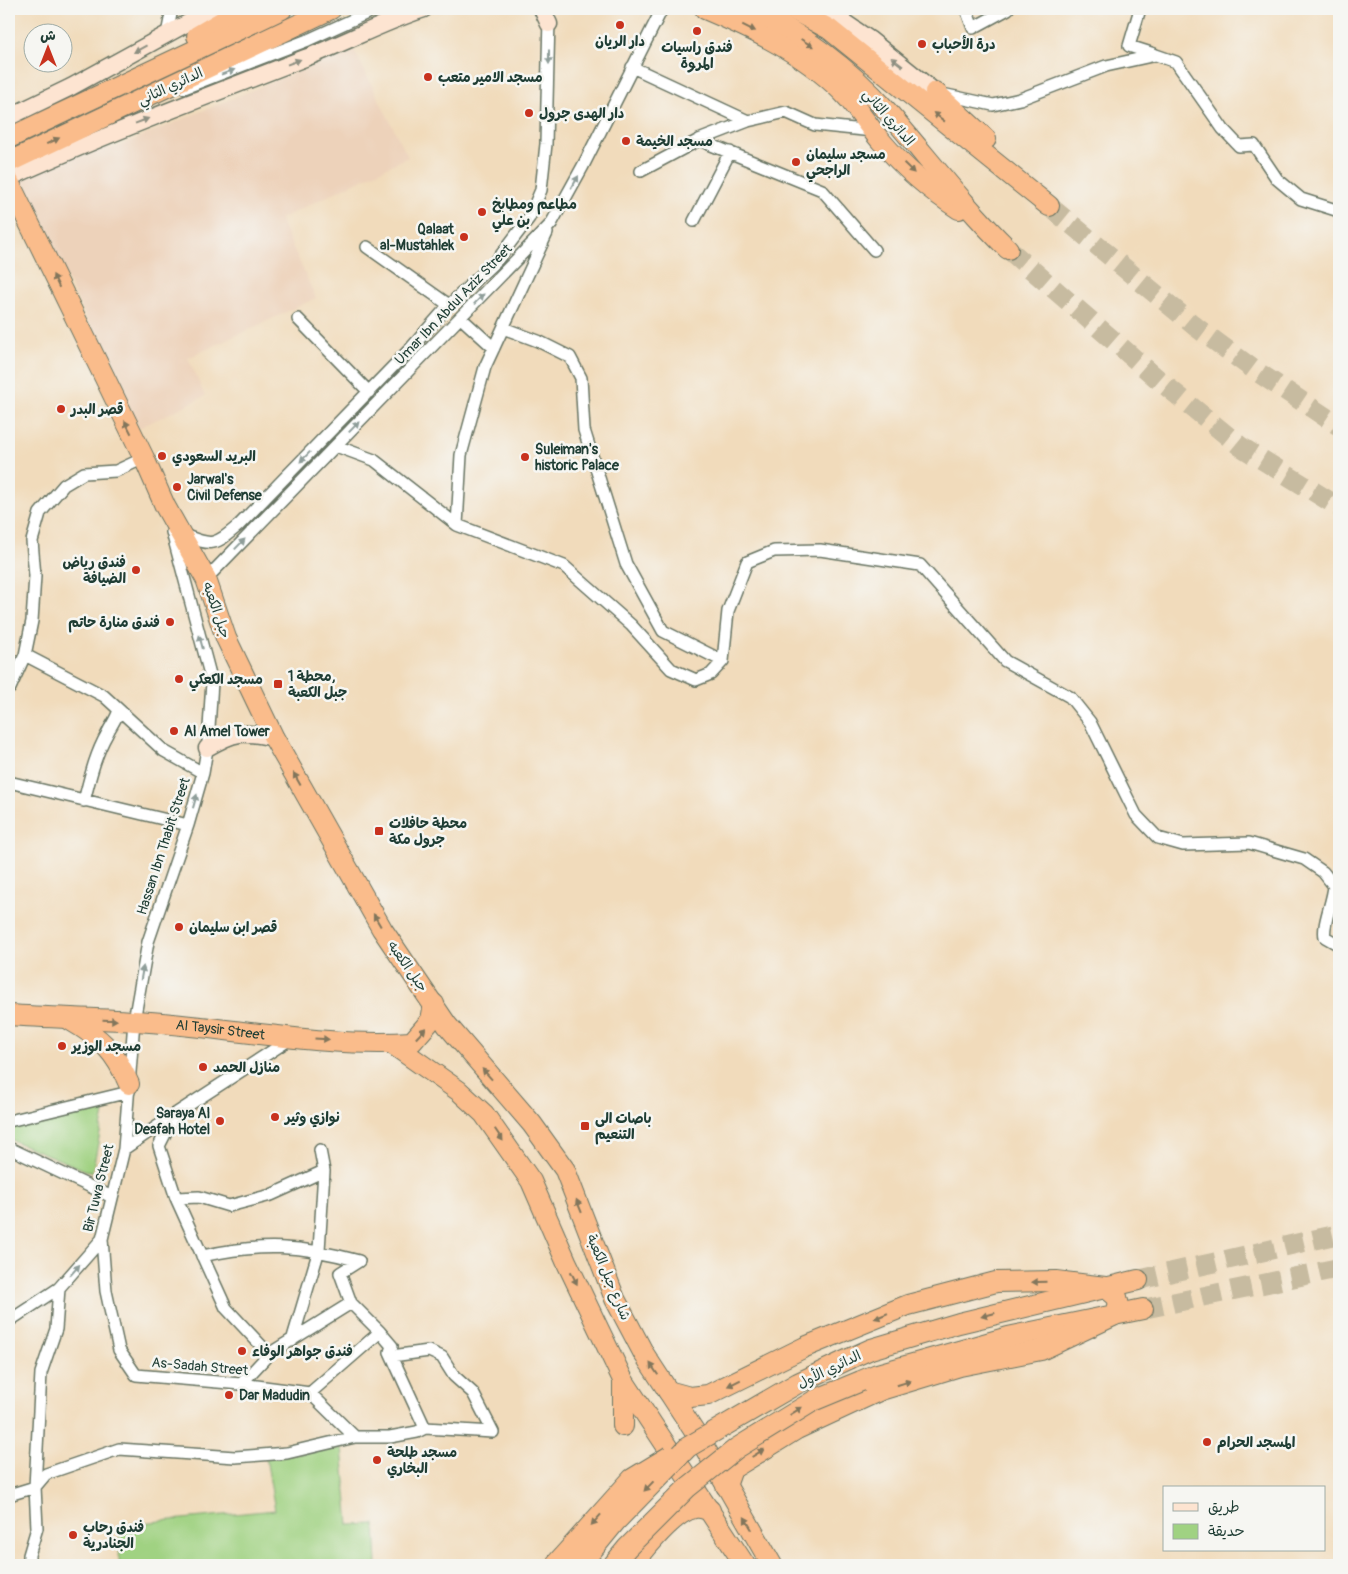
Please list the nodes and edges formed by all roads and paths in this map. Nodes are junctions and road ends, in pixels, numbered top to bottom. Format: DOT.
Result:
graph roads {
  1 [pos="172,9"];
  2 [pos="213,9"];
  3 [pos="243,9"];
  4 [pos="282,9"];
  5 [pos="331,9"];
  6 [pos="376,9"];
  7 [pos="424,9"];
  8 [pos="542,9"];
  9 [pos="662,9"];
  10 [pos="705,9"];
  11 [pos="750,9"];
  12 [pos="792,9"];
  13 [pos="825,9"];
  14 [pos="966,9"];
  15 [pos="1008,9"];
  16 [pos="1140,9"];
  17 [pos="549,17"];
  18 [pos="167,34"];
  19 [pos="1156,55"];
  20 [pos="632,67"];
  21 [pos="935,92"];
  22 [pos="976,102"];
  23 [pos="86,103"];
  24 [pos="9,117"];
  25 [pos="100,119"];
  26 [pos="748,121"];
  27 [pos="966,121"];
  28 [pos="874,131"];
  29 [pos="9,138"];
  30 [pos="699,140"];
  31 [pos="730,152"];
  32 [pos="9,162"];
  33 [pos="641,171"];
  34 [pos="9,178"];
  35 [pos="1018,180"];
  36 [pos="9,182"];
  37 [pos="1049,206"];
  38 [pos="1339,212"];
  39 [pos="694,221"];
  40 [pos="979,221"];
  41 [pos="551,224"];
  42 [pos="367,247"];
  43 [pos="1008,249"];
  44 [pos="874,250"];
  45 [pos="449,306"];
  46 [pos="461,318"];
  47 [pos="298,319"];
  48 [pos="503,328"];
  49 [pos="494,348"];
  50 [pos="368,392"];
  51 [pos="336,446"];
  52 [pos="144,458"];
  53 [pos="165,506"];
  54 [pos="457,525"];
  55 [pos="181,534"];
  56 [pos="206,579"];
  57 [pos="26,656"];
  58 [pos="723,661"];
  59 [pos="10,688"];
  60 [pos="119,710"];
  61 [pos="274,738"];
  62 [pos="207,748"];
  63 [pos="203,773"];
  64 [pos="9,782"];
  65 [pos="84,801"];
  66 [pos="188,825"];
  67 [pos="1339,945"];
  68 [pos="434,1004"];
  69 [pos="9,1015"];
  70 [pos="70,1020"];
  71 [pos="134,1021"];
  72 [pos="447,1025"];
  73 [pos="293,1037"];
  74 [pos="391,1043"];
  75 [pos="129,1088"];
  76 [pos="175,1114"];
  77 [pos="9,1121"];
  78 [pos="9,1148"];
  79 [pos="124,1149"];
  80 [pos="320,1150"];
  81 [pos="324,1171"];
  82 [pos="112,1197"];
  83 [pos="176,1198"];
  84 [pos="102,1239"];
  85 [pos="319,1250"];
  86 [pos="202,1256"];
  87 [pos="1138,1280"];
  88 [pos="1105,1287"];
  89 [pos="59,1288"];
  90 [pos="351,1303"];
  91 [pos="1143,1309"];
  92 [pos="1113,1316"];
  93 [pos="9,1320"];
  94 [pos="380,1332"];
  95 [pos="292,1340"];
  96 [pos="269,1354"];
  97 [pos="392,1356"];
  98 [pos="623,1380"];
  99 [pos="241,1384"];
  100 [pos="668,1391"];
  101 [pos="310,1393"];
  102 [pos="623,1426"];
  103 [pos="425,1428"];
  104 [pos="356,1436"];
  105 [pos="688,1447"];
  106 [pos="726,1486"];
  107 [pos="35,1487"];
  108 [pos="9,1495"];
  109 [pos="710,1510"];
  110 [pos="29,1565"];
  111 [pos="555,1565"];
  112 [pos="580,1565"];
  113 [pos="613,1565"];
  114 [pos="632,1565"];
  115 [pos="745,1565"];
  116 [pos="772,1565"];
  1 -- 18 [label="street"];
  2 -- 18 [label="street"];
  3 -- 23 [label="highway"];
  4 -- 23 [label="highway, الدائري الثاني"];
  5 -- 25 [label="highway, الدائري الثاني"];
  25 -- 6 [label="street, one-way"];
  34 -- 7 [label="street, one-way"];
  8 -- 17 [label="street"];
  9 -- 20 [label="street, Umar Ibn Abdul Aziz Street"];
  10 -- 28 [label="highway, one-way"];
  11 -- 40 [label="highway, الدائري الثاني, one-way"];
  35 -- 12 [label="highway, الدائري الثاني, one-way"];
  21 -- 13 [label="street, one-way"];
  14 -- 15 [label="street"];
  16 -- 19 [label="street"];
  17 -- 45 [label="street, Umar Ibn Abdul Aziz Street, one-way"];
  18 -- 24 [label="street, one-way"];
  19 -- 22 [label="street"];
  19 -- 38 [label="street"];
  20 -- 26 [label="street"];
  41 -- 20 [label="street, Umar Ibn Abdul Aziz Street, one-way"];
  21 -- 22 [label="street"];
  21 -- 27 [label="highway"];
  22 -- 27 [label="street"];
  23 -- 29 [label="highway, الدائري الثاني"];
  32 -- 25 [label="highway, الدائري الثاني, one-way"];
  26 -- 28 [label="street"];
  26 -- 30 [label="street"];
  27 -- 35 [label="highway"];
  28 -- 40 [label="highway, one-way"];
  30 -- 31 [label="street"];
  30 -- 33 [label="street"];
  31 -- 39 [label="street"];
  31 -- 44 [label="street"];
  35 -- 37 [label="highway, الدائري الثاني"];
  52 -- 36 [label="highway, جبل الكعبه, one-way"];
  40 -- 43 [label="highway, الدائري الثاني"];
  46 -- 41 [label="street, Umar Ibn Abdul Aziz Street, one-way"];
  41 -- 48 [label="street"];
  42 -- 45 [label="street"];
  45 -- 50 [label="street, Umar Ibn Abdul Aziz Street"];
  46 -- 49 [label="street"];
  51 -- 46 [label="street, Umar Ibn Abdul Aziz Street, one-way"];
  47 -- 50 [label="street"];
  48 -- 49 [label="street"];
  48 -- 58 [label="street"];
  49 -- 54 [label="street"];
  50 -- 55 [label="street, Umar Ibn Abdul Aziz Street, one-way"];
  51 -- 54 [label="street"];
  56 -- 51 [label="street, Umar Ibn Abdul Aziz Street, one-way"];
  52 -- 53 [label="highway, جبل الكعبه"];
  52 -- 57 [label="street"];
  53 -- 55 [label="highway, جبل الكعبه"];
  62 -- 53 [label="street, Hassan Ibn Thabit Street, one-way"];
  54 -- 58 [label="street"];
  55 -- 56 [label="highway, جبل الكعبه"];
  56 -- 61 [label="highway, جبل الكعبه"];
  57 -- 59 [label="street"];
  57 -- 60 [label="street"];
  58 -- 67 [label="street"];
  60 -- 63 [label="street"];
  60 -- 65 [label="street"];
  61 -- 62 [label="street"];
  68 -- 61 [label="highway, جبل الكعبه, one-way"];
  62 -- 63 [label="street, Hassan Ibn Thabit Street"];
  66 -- 63 [label="street, Hassan Ibn Thabit Street, one-way"];
  64 -- 65 [label="street"];
  65 -- 66 [label="street"];
  71 -- 66 [label="street, Hassan Ibn Thabit Street, one-way"];
  68 -- 72 [label="highway, جبل الكعبه"];
  74 -- 68 [label="highway, one-way"];
  69 -- 70 [label="highway, Al Taysir Street"];
  70 -- 71 [label="highway, Al Taysir Street, one-way"];
  70 -- 75 [label="highway"];
  71 -- 73 [label="highway, Al Taysir Street"];
  71 -- 75 [label="street, Bir Tuwa Street"];
  100 -- 72 [label="highway, شارع جبل الكعبة, one-way"];
  73 -- 74 [label="highway, Al Taysir Street, one-way"];
  73 -- 76 [label="street"];
  74 -- 98 [label="highway, Al Taysir Street, one-way"];
  75 -- 77 [label="street"];
  75 -- 79 [label="street, Bir Tuwa Street"];
  76 -- 79 [label="street"];
  76 -- 83 [label="street"];
  78 -- 82 [label="street"];
  79 -- 82 [label="street, Bir Tuwa Street"];
  80 -- 81 [label="street"];
  81 -- 83 [label="street"];
  81 -- 85 [label="street"];
  82 -- 84 [label="street, Bir Tuwa Street"];
  83 -- 86 [label="street"];
  89 -- 84 [label="street, Bir Tuwa Street, one-way"];
  84 -- 99 [label="street, As-Sadah Street"];
  85 -- 86 [label="street"];
  85 -- 90 [label="street"];
  85 -- 95 [label="street"];
  86 -- 96 [label="street"];
  87 -- 88 [label="highway, الدائري الأول"];
  88 -- 92 [label="highway"];
  88 -- 100 [label="highway, one-way"];
  88 -- 105 [label="highway, الدائري الأول, one-way, bridge"];
  89 -- 93 [label="street, Bir Tuwa Street"];
  89 -- 107 [label="street"];
  90 -- 94 [label="street"];
  90 -- 95 [label="street"];
  91 -- 92 [label="highway, الدائري الأول"];
  106 -- 92 [label="highway, one-way"];
  113 -- 92 [label="highway, الدائري الأول, one-way, bridge"];
  94 -- 97 [label="street"];
  94 -- 101 [label="street"];
  95 -- 96 [label="street"];
  96 -- 99 [label="street"];
  97 -- 103 [label="street"];
  97 -- 103 [label="street"];
  98 -- 102 [label="highway"];
  98 -- 109 [label="highway"];
  99 -- 101 [label="street, As-Sadah Street"];
  100 -- 106 [label="highway, شارع جبل الكعبة"];
  101 -- 104 [label="street"];
  103 -- 104 [label="street"];
  104 -- 107 [label="street"];
  105 -- 111 [label="highway, one-way, bridge"];
  105 -- 112 [label="highway, الدائري الأول, one-way, bridge"];
  116 -- 106 [label="highway, شارع جبل الكعبة, one-way"];
  107 -- 108 [label="street"];
  107 -- 110 [label="street"];
  109 -- 114 [label="highway"];
  109 -- 115 [label="highway"];
}
